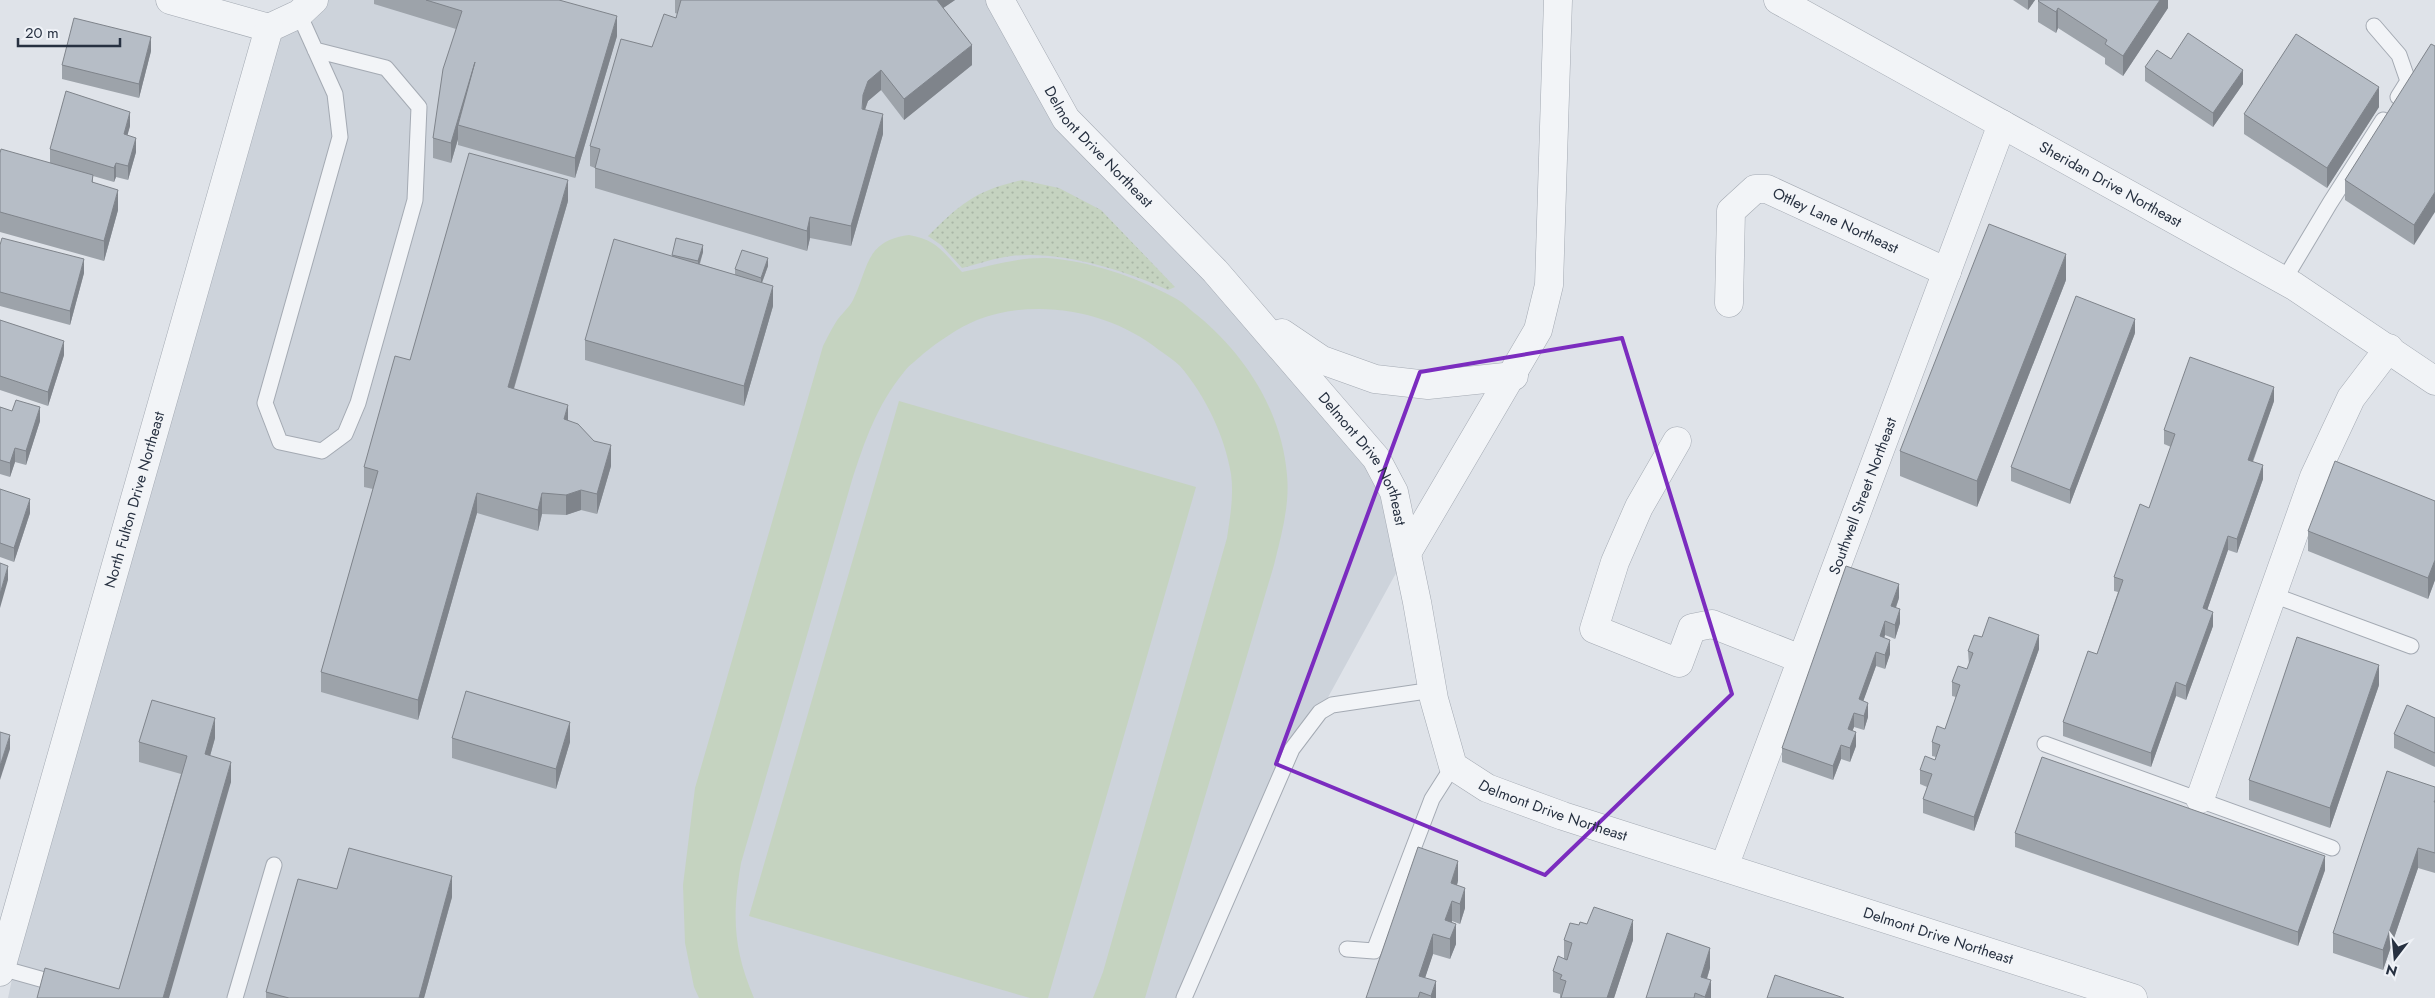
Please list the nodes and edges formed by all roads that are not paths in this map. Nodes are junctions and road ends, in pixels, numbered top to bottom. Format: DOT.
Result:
graph roads {
  1 [pos="170,0"];
  2 [pos="1000,0"];
  3 [pos="1558,0"];
  4 [pos="1778,0"];
  5 [pos="306,7"];
  6 [pos="2374,26"];
  7 [pos="269,28"];
  8 [pos="315,50"];
  9 [pos="2002,124"];
  10 [pos="1947,272"];
  11 [pos="2284,280"];
  12 [pos="1729,303"];
  13 [pos="1259,321"];
  14 [pos="2389,348"];
  15 [pos="1514,376"];
  16 [pos="2435,380"];
  17 [pos="1677,441"];
  18 [pos="1407,554"];
  19 [pos="2273,594"];
  20 [pos="2411,646"];
  21 [pos="1801,659"];
  22 [pos="1433,690"];
  23 [pos="2045,744"];
  24 [pos="1453,766"];
  25 [pos="2200,800"];
  26 [pos="2332,848"];
  27 [pos="274,865"];
  28 [pos="1724,867"];
  29 [pos="1347,949"];
  30 [pos="1,970"];
  31 [pos="75,988"];
  32 [pos="235,998"];
  33 [pos="1184,998"];
  34 [pos="2133,998"];
  1 -- 7 [label="street"];
  2 -- 13 [label="street, Delmont Drive Northeast"];
  3 -- 15 [label="street"];
  4 -- 9 [label="street, Sheridan Drive Northeast"];
  5 -- 7 [label="street"];
  5 -- 8 [label="lane"];
  6 -- 11 [label="lane"];
  7 -- 30 [label="street, North Fulton Drive Northeast"];
  8 -- 8 [label="lane"];
  9 -- 10 [label="street, Southwell Street Northeast"];
  9 -- 11 [label="street, Sheridan Drive Northeast"];
  10 -- 12 [label="street, Ottley Lane Northeast"];
  10 -- 21 [label="street, Southwell Street Northeast"];
  11 -- 14 [label="street, Sheridan Drive Northeast"];
  13 -- 15 [label="street, Delmont Drive Northeast"];
  13 -- 18 [label="street, Delmont Drive Northeast"];
  14 -- 16 [label="street, Sheridan Drive Northeast"];
  14 -- 19 [label="street"];
  15 -- 18 [label="street"];
  17 -- 21 [label="street"];
  18 -- 22 [label="street, Delmont Drive Northeast"];
  19 -- 20 [label="lane"];
  19 -- 25 [label="street"];
  21 -- 28 [label="street, Southwell Street Northeast"];
  22 -- 24 [label="street, Delmont Drive Northeast"];
  22 -- 33 [label="lane"];
  23 -- 25 [label="lane"];
  24 -- 28 [label="street, Delmont Drive Northeast"];
  24 -- 29 [label="lane"];
  25 -- 26 [label="lane"];
  27 -- 32 [label="lane"];
  28 -- 34 [label="street, Delmont Drive Northeast"];
  30 -- 31 [label="lane"];
}
